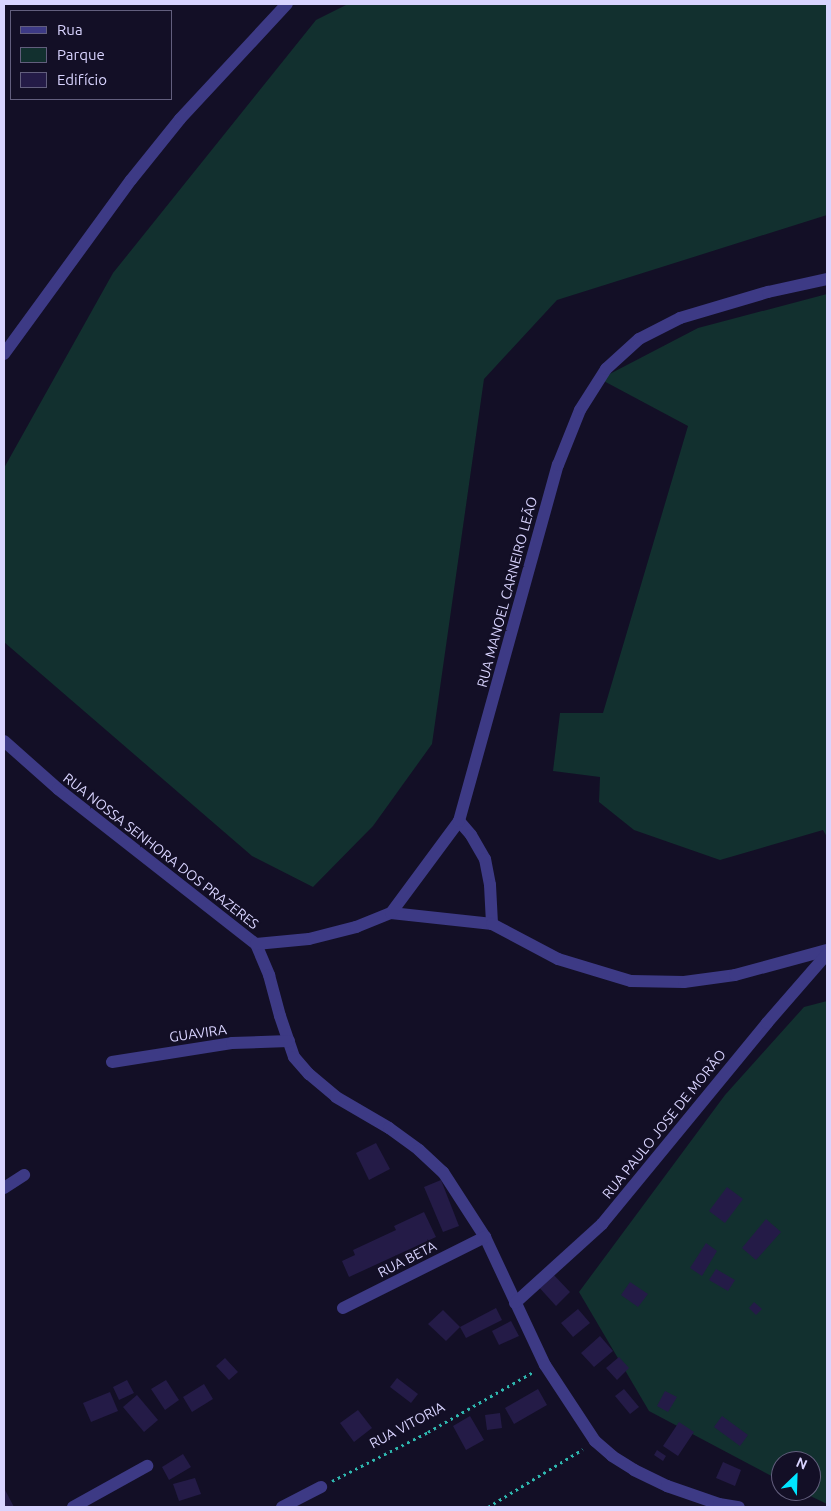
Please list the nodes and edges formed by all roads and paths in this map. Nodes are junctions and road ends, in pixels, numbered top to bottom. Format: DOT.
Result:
graph roads {
  1 [pos="287,4"];
  2 [pos="827,279"];
  3 [pos="4,354"];
  4 [pos="4,741"];
  5 [pos="459,821"];
  6 [pos="391,912"];
  7 [pos="492,924"];
  8 [pos="256,944"];
  9 [pos="827,952"];
  10 [pos="288,1041"];
  11 [pos="112,1062"];
  12 [pos="24,1175"];
  13 [pos="4,1188"];
  14 [pos="485,1237"];
  15 [pos="515,1303"];
  16 [pos="343,1308"];
  17 [pos="545,1365"];
  18 [pos="596,1441"];
  19 [pos="147,1466"];
  20 [pos="321,1488"];
  21 [pos="73,1507"];
  22 [pos="282,1507"];
  23 [pos="488,1507"];
  24 [pos="739,1507"];
  1 -- 3 [label="street"];
  2 -- 5 [label="street, RUA MANOEL CARNEIRO LEÃO"];
  4 -- 8 [label="street, RUA NOSSA SENHORA DOS PRAZERES"];
  5 -- 6 [label="street, RUA MANOEL CARNEIRO LEÃO"];
  5 -- 7 [label="street"];
  6 -- 7 [label="street"];
  6 -- 8 [label="street"];
  7 -- 9 [label="street"];
  8 -- 10 [label="street, RUA NOSSA SENHORA DOS PRAZERES"];
  9 -- 15 [label="street, RUA PAULO JOSE DE MORÃO"];
  10 -- 11 [label="street, GUAVIRA"];
  10 -- 14 [label="street, RUA NOSSA SENHORA DOS PRAZERES"];
  12 -- 13 [label="street"];
  14 -- 15 [label="street, RUA NOSSA SENHORA DOS PRAZERES"];
  14 -- 16 [label="street, RUA BETA"];
  15 -- 17 [label="street, RUA NOSSA SENHORA DOS PRAZERES"];
  17 -- 18 [label="street, RUA NOSSA SENHORA DOS PRAZERES"];
  17 -- 20 [label="path, RUA VITORIA"];
  18 -- 23 [label="path"];
  18 -- 24 [label="street, RUA NOSSA SENHORA DOS PRAZERES"];
  19 -- 21 [label="street"];
  20 -- 22 [label="street"];
}
